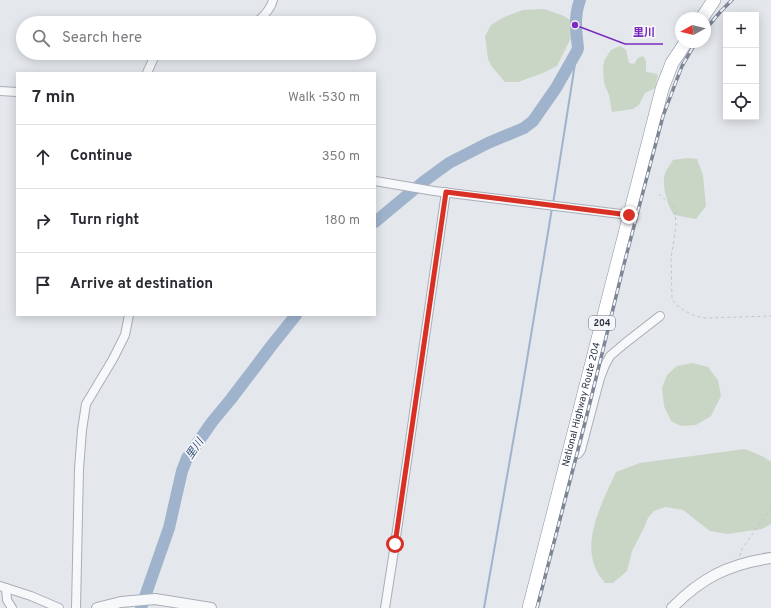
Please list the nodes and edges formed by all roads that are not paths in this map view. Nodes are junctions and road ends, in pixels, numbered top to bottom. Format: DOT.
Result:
graph roads {
  1 [pos="273,0"];
  2 [pos="714,0"];
  3 [pos="706,12"];
  4 [pos="264,16"];
  5 [pos="682,48"];
  6 [pos="153,60"];
  7 [pos="147,72"];
  8 [pos="0,91"];
  9 [pos="16,92"];
  10 [pos="376,182"];
  11 [pos="446,192"];
  12 [pos="629,215"];
  13 [pos="129,316"];
  14 [pos="660,316"];
  15 [pos="568,455"];
  16 [pos="771,558"];
  17 [pos="3,587"];
  18 [pos="7,600"];
  19 [pos="3,608"];
  20 [pos="12,608"];
  21 [pos="59,608"];
  22 [pos="76,608"];
  23 [pos="97,608"];
  24 [pos="211,608"];
  25 [pos="385,608"];
  26 [pos="529,608"];
  27 [pos="672,608"];
  1 -- 4 [label="street"];
  2 -- 3 [label="highway"];
  5 -- 12 [label="highway, National Highway Route 204 / 204"];
  6 -- 7 [label="street"];
  8 -- 9 [label="street"];
  10 -- 11 [label="street"];
  11 -- 12 [label="street"];
  11 -- 25 [label="street"];
  12 -- 15 [label="highway, National Highway Route 204 / 204"];
  13 -- 22 [label="street"];
  14 -- 15 [label="street"];
  15 -- 26 [label="highway, National Highway Route 204 / 204"];
  16 -- 27 [label="street"];
  17 -- 18 [label="street"];
  17 -- 21 [label="street"];
  18 -- 19 [label="street"];
  18 -- 20 [label="street"];
  23 -- 24 [label="street"];
}
